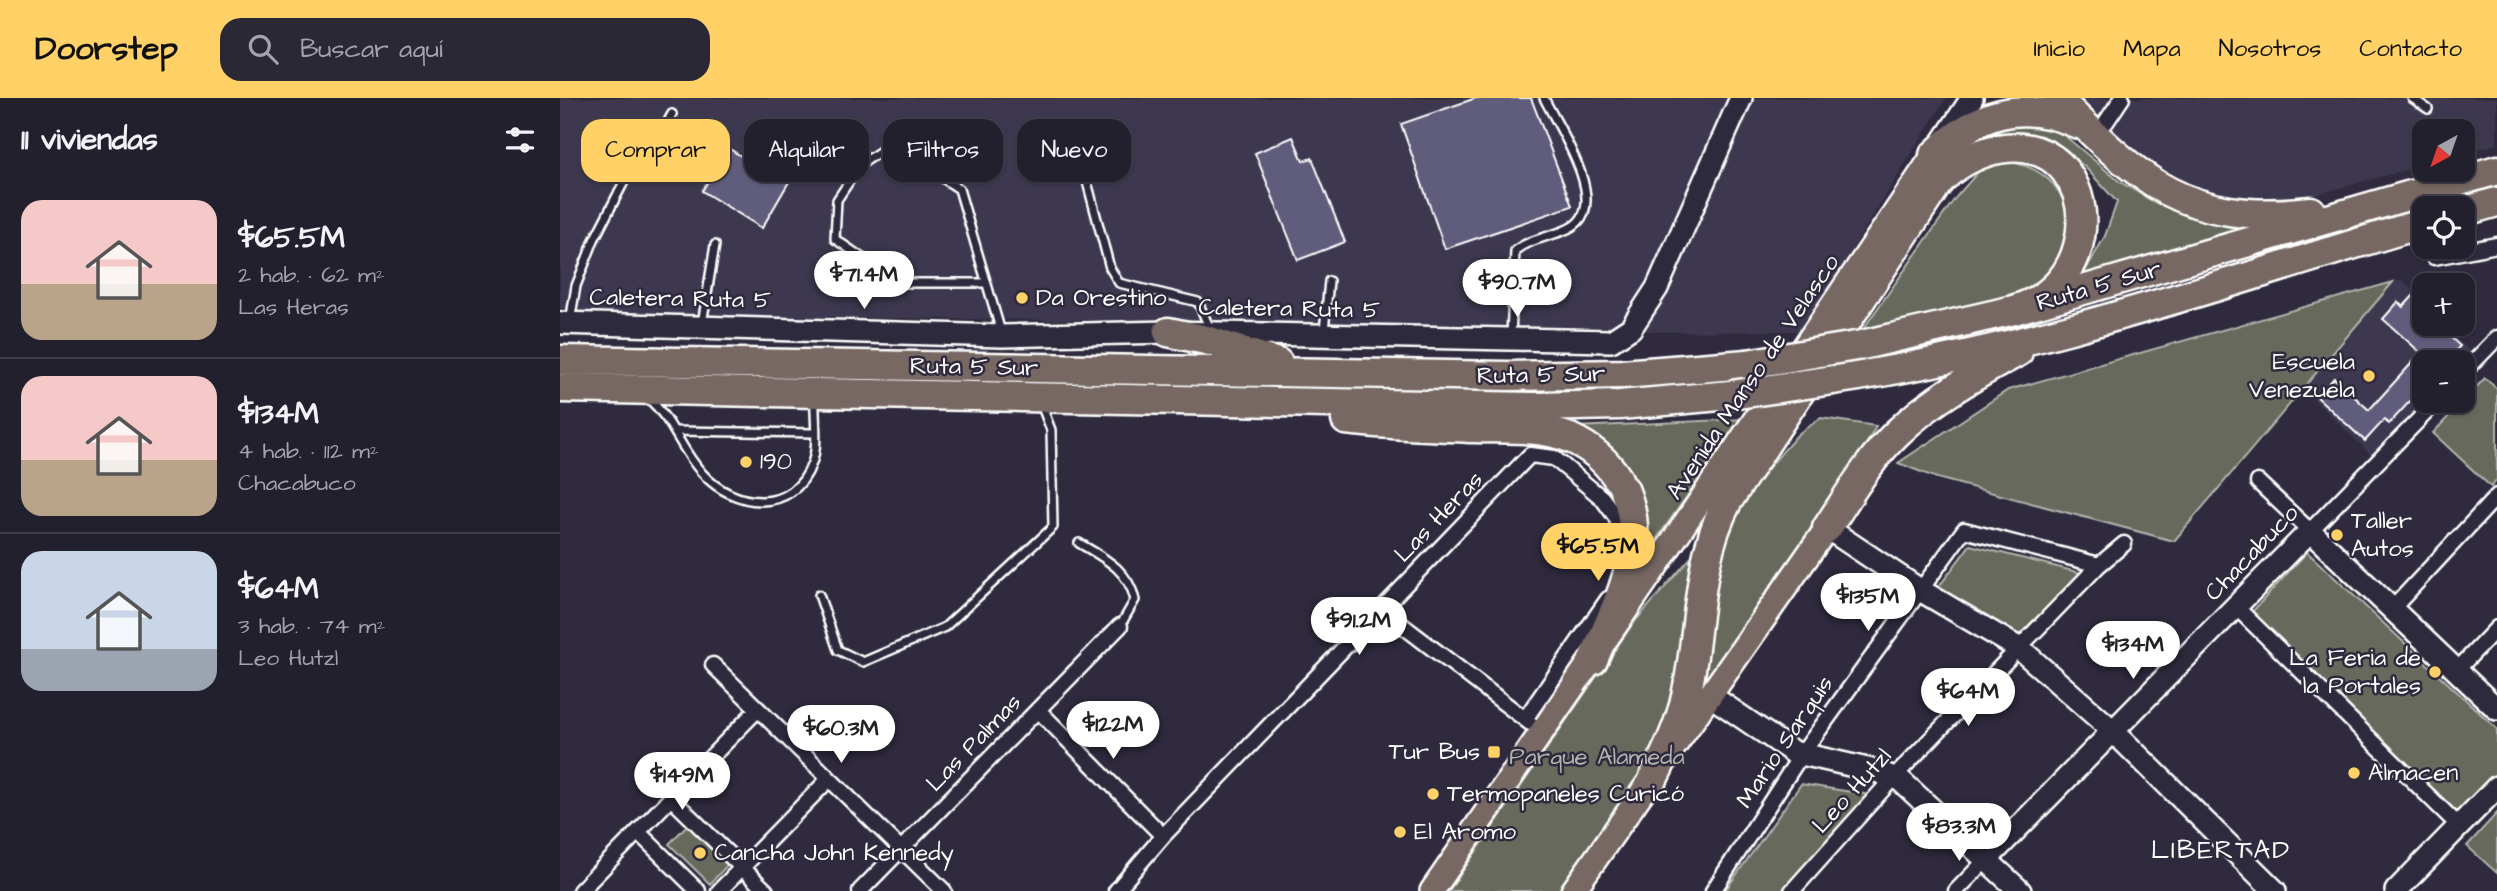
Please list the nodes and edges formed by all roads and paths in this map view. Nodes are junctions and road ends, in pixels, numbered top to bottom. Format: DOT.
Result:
graph roads {
  1 [pos="1544,98"];
  2 [pos="1741,98"];
  3 [pos="1972,98"];
  4 [pos="2057,98"];
  5 [pos="2122,98"];
  6 [pos="2412,98"];
  7 [pos="2428,109"];
  8 [pos="672,114"];
  9 [pos="2097,125"];
  10 [pos="1934,155"];
  11 [pos="2497,170"];
  12 [pos="1087,182"];
  13 [pos="2497,202"];
  14 [pos="2377,205"];
  15 [pos="2475,208"];
  16 [pos="2412,227"];
  17 [pos="715,245"];
  18 [pos="2497,245"];
  19 [pos="2475,249"];
  20 [pos="1329,281"];
  21 [pos="986,283"];
  22 [pos="2014,310"];
  23 [pos="565,323"];
  24 [pos="702,325"];
  25 [pos="2060,331"];
  26 [pos="1168,332"];
  27 [pos="1212,333"];
  28 [pos="1324,335"];
  29 [pos="1002,336"];
  30 [pos="2497,338"];
  31 [pos="1510,340"];
  32 [pos="560,360"];
  33 [pos="2475,361"];
  34 [pos="1318,373"];
  35 [pos="560,388"];
  36 [pos="638,389"];
  37 [pos="815,393"];
  38 [pos="1037,396"];
  39 [pos="1212,401"];
  40 [pos="2425,413"];
  41 [pos="677,432"];
  42 [pos="814,433"];
  43 [pos="2258,482"];
  44 [pos="2497,496"];
  45 [pos="1828,528"];
  46 [pos="2310,531"];
  47 [pos="1079,543"];
  48 [pos="2124,544"];
  49 [pos="2099,565"];
  50 [pos="1920,590"];
  51 [pos="819,595"];
  52 [pos="2236,607"];
  53 [pos="2392,609"];
  54 [pos="1381,610"];
  55 [pos="1120,626"];
  56 [pos="2497,628"];
  57 [pos="2020,649"];
  58 [pos="1593,660"];
  59 [pos="713,665"];
  60 [pos="2456,671"];
  61 [pos="1700,688"];
  62 [pos="758,709"];
  63 [pos="2497,709"];
  64 [pos="1038,710"];
  65 [pos="1533,727"];
  66 [pos="2113,731"];
  67 [pos="1801,755"];
  68 [pos="1654,777"];
  69 [pos="1894,777"];
  70 [pos="829,779"];
  71 [pos="2497,787"];
  72 [pos="671,798"];
  73 [pos="2459,826"];
  74 [pos="638,832"];
  75 [pos="1163,836"];
  76 [pos="901,849"];
  77 [pos="1987,859"];
  78 [pos="742,867"];
  79 [pos="580,891"];
  80 [pos="698,891"];
  81 [pos="719,891"];
  82 [pos="766,891"];
  83 [pos="860,891"];
  84 [pos="944,891"];
  85 [pos="1116,891"];
  86 [pos="1432,891"];
  87 [pos="1573,891"];
  88 [pos="1713,891"];
  89 [pos="1792,891"];
  90 [pos="1956,891"];
  91 [pos="2020,891"];
  92 [pos="2275,891"];
  93 [pos="2396,891"];
  1 -- 31 [label="lane"];
  2 -- 31 [label="main road, Caletera Ruta 5"];
  3 -- 10 [label="main road, Avenida Manso de Velasco"];
  4 -- 9 [label="highway"];
  5 -- 9 [label="street"];
  6 -- 7 [label="lane"];
  8 -- 23 [label="lane"];
  9 -- 10 [label="highway"];
  9 -- 14 [label="highway"];
  10 -- 58 [label="main road, Avenida Manso de Velasco"];
  11 -- 14 [label="highway, Ruta 5 Sur"];
  12 -- 27 [label="lane"];
  13 -- 15 [label="highway"];
  14 -- 22 [label="highway, Ruta 5 Sur"];
  16 -- 25 [label="highway, Ruta 5 Sur"];
  17 -- 24 [label="lane"];
  18 -- 19 [label="street"];
  20 -- 28 [label="lane"];
  21 -- 21 [label="lane"];
  21 -- 29 [label="lane"];
  22 -- 34 [label="highway, Ruta 5 Sur, bridge"];
  22 -- 61 [label="highway"];
  23 -- 24 [label="main road, Caletera Ruta 5"];
  24 -- 29 [label="main road, Caletera Ruta 5"];
  25 -- 39 [label="highway, Ruta 5 Sur, bridge"];
  25 -- 45 [label="highway"];
  26 -- 27 [label="main road, Caletera Ruta 5"];
  26 -- 29 [label="main road, Caletera Ruta 5"];
  26 -- 34 [label="highway"];
  27 -- 28 [label="main road, Caletera Ruta 5"];
  28 -- 31 [label="main road, Caletera Ruta 5"];
  30 -- 33 [label="street"];
  32 -- 34 [label="highway, Ruta 5 Sur"];
  35 -- 36 [label="highway, Ruta 5 Sur"];
  36 -- 37 [label="highway, Ruta 5 Sur"];
  36 -- 41 [label="lane"];
  37 -- 38 [label="highway, Ruta 5 Sur"];
  37 -- 42 [label="lane"];
  38 -- 39 [label="highway, Ruta 5 Sur"];
  38 -- 51 [label="lane"];
  39 -- 58 [label="highway"];
  40 -- 46 [label="street, Chacabuco"];
  41 -- 42 [label="lane"];
  41 -- 42 [label="lane"];
  43 -- 46 [label="street"];
  44 -- 53 [label="street"];
  45 -- 50 [label="main road"];
  45 -- 61 [label="main road"];
  46 -- 52 [label="main road, Chacabuco"];
  46 -- 53 [label="main road"];
  47 -- 55 [label="lane"];
  48 -- 49 [label="street, Leo Hutzl"];
  49 -- 50 [label="street, Mario Sarquis"];
  49 -- 57 [label="street, Leo Hutzl"];
  50 -- 57 [label="main road"];
  50 -- 67 [label="street, Mario Sarquis"];
  52 -- 66 [label="main road, Chacabuco"];
  52 -- 73 [label="street"];
  53 -- 60 [label="main road"];
  54 -- 65 [label="street"];
  54 -- 65 [label="street, Las Heras"];
  54 -- 75 [label="street, Las Heras"];
  55 -- 64 [label="street, Las Palmas"];
  56 -- 60 [label="street"];
  57 -- 66 [label="main road"];
  57 -- 69 [label="street, Leo Hutzl"];
  58 -- 65 [label="main road, Avenida Manso de Velasco"];
  59 -- 62 [label="street"];
  60 -- 63 [label="main road"];
  61 -- 67 [label="main road"];
  61 -- 68 [label="highway"];
  62 -- 70 [label="street"];
  62 -- 72 [label="street"];
  64 -- 75 [label="street"];
  64 -- 76 [label="street, Las Palmas"];
  65 -- 86 [label="main road, Avenida Manso de Velasco"];
  66 -- 77 [label="main road, Chacabuco"];
  66 -- 92 [label="main road"];
  67 -- 69 [label="main road"];
  67 -- 88 [label="street, Mario Sarquis"];
  68 -- 87 [label="main road"];
  69 -- 77 [label="main road"];
  69 -- 89 [label="street, Leo Hutzl"];
  70 -- 76 [label="street"];
  70 -- 78 [label="street"];
  71 -- 73 [label="main road"];
  72 -- 74 [label="street"];
  72 -- 78 [label="street"];
  73 -- 93 [label="main road"];
  74 -- 79 [label="street"];
  74 -- 80 [label="street"];
  75 -- 85 [label="street, Las Heras"];
  76 -- 83 [label="street, Las Palmas"];
  76 -- 84 [label="street"];
  77 -- 90 [label="street, Chacabuco"];
  77 -- 91 [label="main road"];
  78 -- 81 [label="street"];
  78 -- 82 [label="street"];
}
